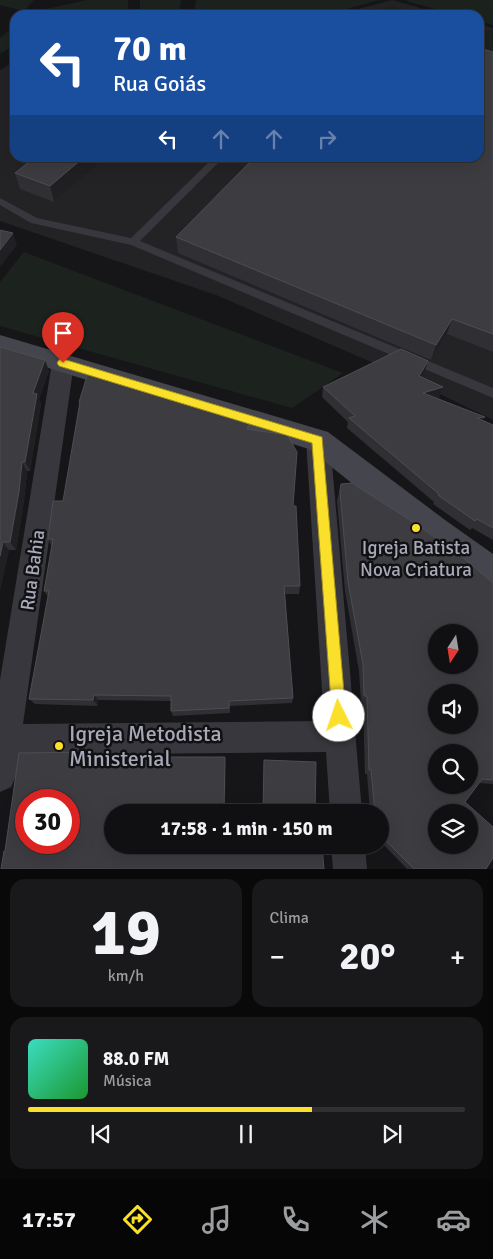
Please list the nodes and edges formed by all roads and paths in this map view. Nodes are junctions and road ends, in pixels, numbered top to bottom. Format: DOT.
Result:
graph roads {
  1 [pos="214,162"];
  2 [pos="0,201"];
  3 [pos="133,242"];
  4 [pos="0,344"];
  5 [pos="63,363"];
  6 [pos="493,393"];
  7 [pos="318,440"];
  8 [pos="493,572"];
  9 [pos="340,736"];
  10 [pos="3,740"];
  11 [pos="0,776"];
  12 [pos="345,804"];
  13 [pos="349,854"];
  14 [pos="350,869"];
  1 -- 3 [label="lane"];
  2 -- 3 [label="lane"];
  3 -- 6 [label="lane"];
  4 -- 5 [label="street"];
  5 -- 7 [label="street"];
  5 -- 10 [label="street, Rua Bahia"];
  7 -- 8 [label="street"];
  7 -- 9 [label="street"];
  9 -- 10 [label="street"];
  9 -- 12 [label="street"];
  10 -- 11 [label="street, Rua Bahia"];
  13 -- 14 [label="street"];
}
